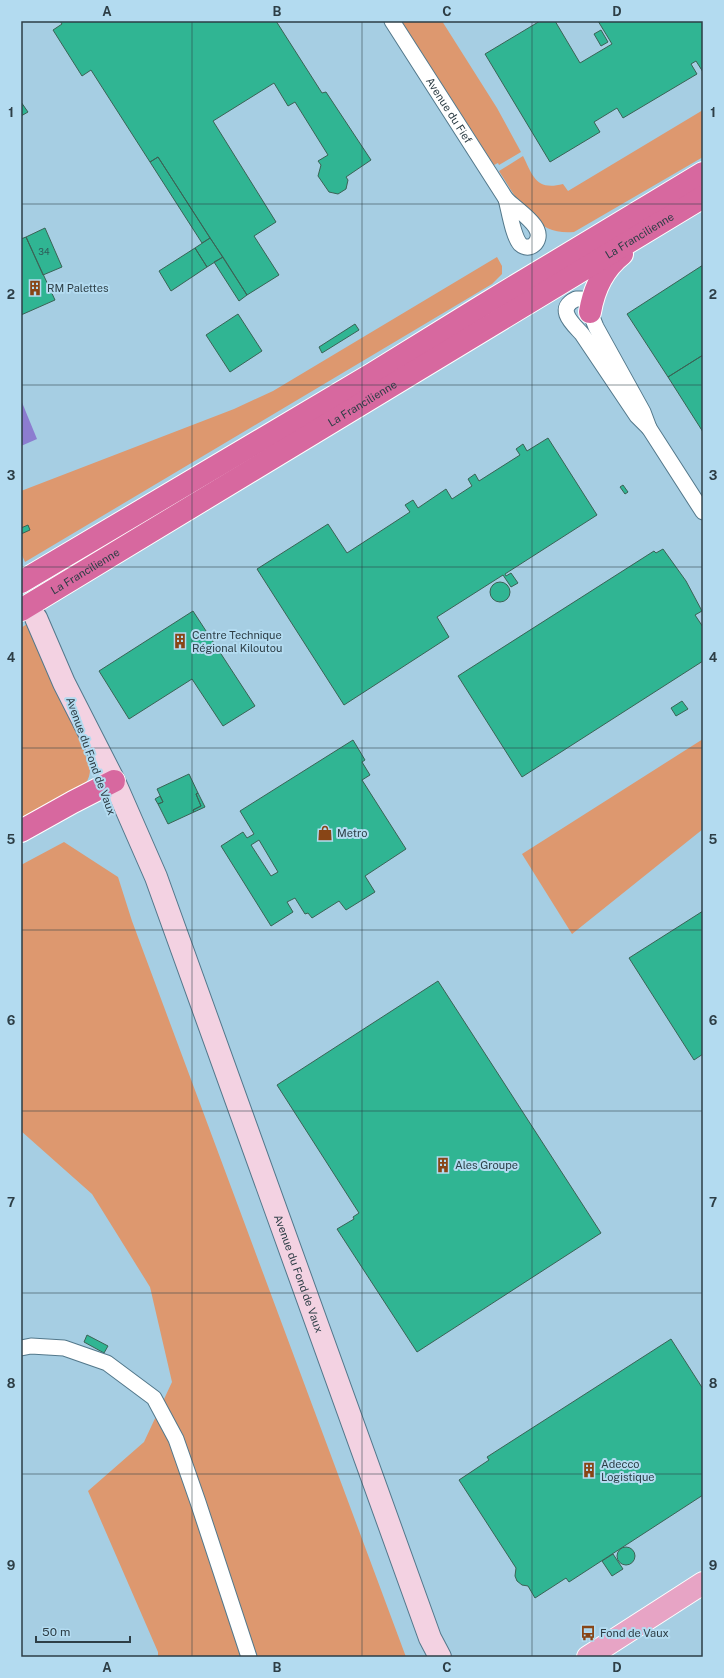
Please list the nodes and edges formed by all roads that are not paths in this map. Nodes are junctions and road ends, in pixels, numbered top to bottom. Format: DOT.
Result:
graph roads {
  1 [pos="392,21"];
  2 [pos="703,174"];
  3 [pos="506,199"];
  4 [pos="697,201"];
  5 [pos="590,312"];
  6 [pos="649,428"];
  7 [pos="703,512"];
  8 [pos="21,582"];
  9 [pos="29,614"];
  10 [pos="107,784"];
  11 [pos="21,831"];
  12 [pos="21,1348"];
  13 [pos="703,1583"];
  14 [pos="431,1647"];
  15 [pos="590,1654"];
  16 [pos="249,1657"];
  17 [pos="440,1657"];
  1 -- 3 [label="street, Avenue du Fief"];
  2 -- 8 [label="highway, La Francilienne"];
  4 -- 5 [label="highway"];
  4 -- 9 [label="highway, La Francilienne"];
  5 -- 6 [label="street"];
  5 -- 6 [label="street"];
  6 -- 7 [label="street"];
  9 -- 10 [label="street, Avenue du Fond de Vaux"];
  10 -- 11 [label="highway"];
  10 -- 14 [label="street, Avenue du Fond de Vaux"];
  12 -- 16 [label="street"];
  13 -- 15 [label="main road"];
  14 -- 17 [label="street, Avenue du Fond de Vaux"];
}
